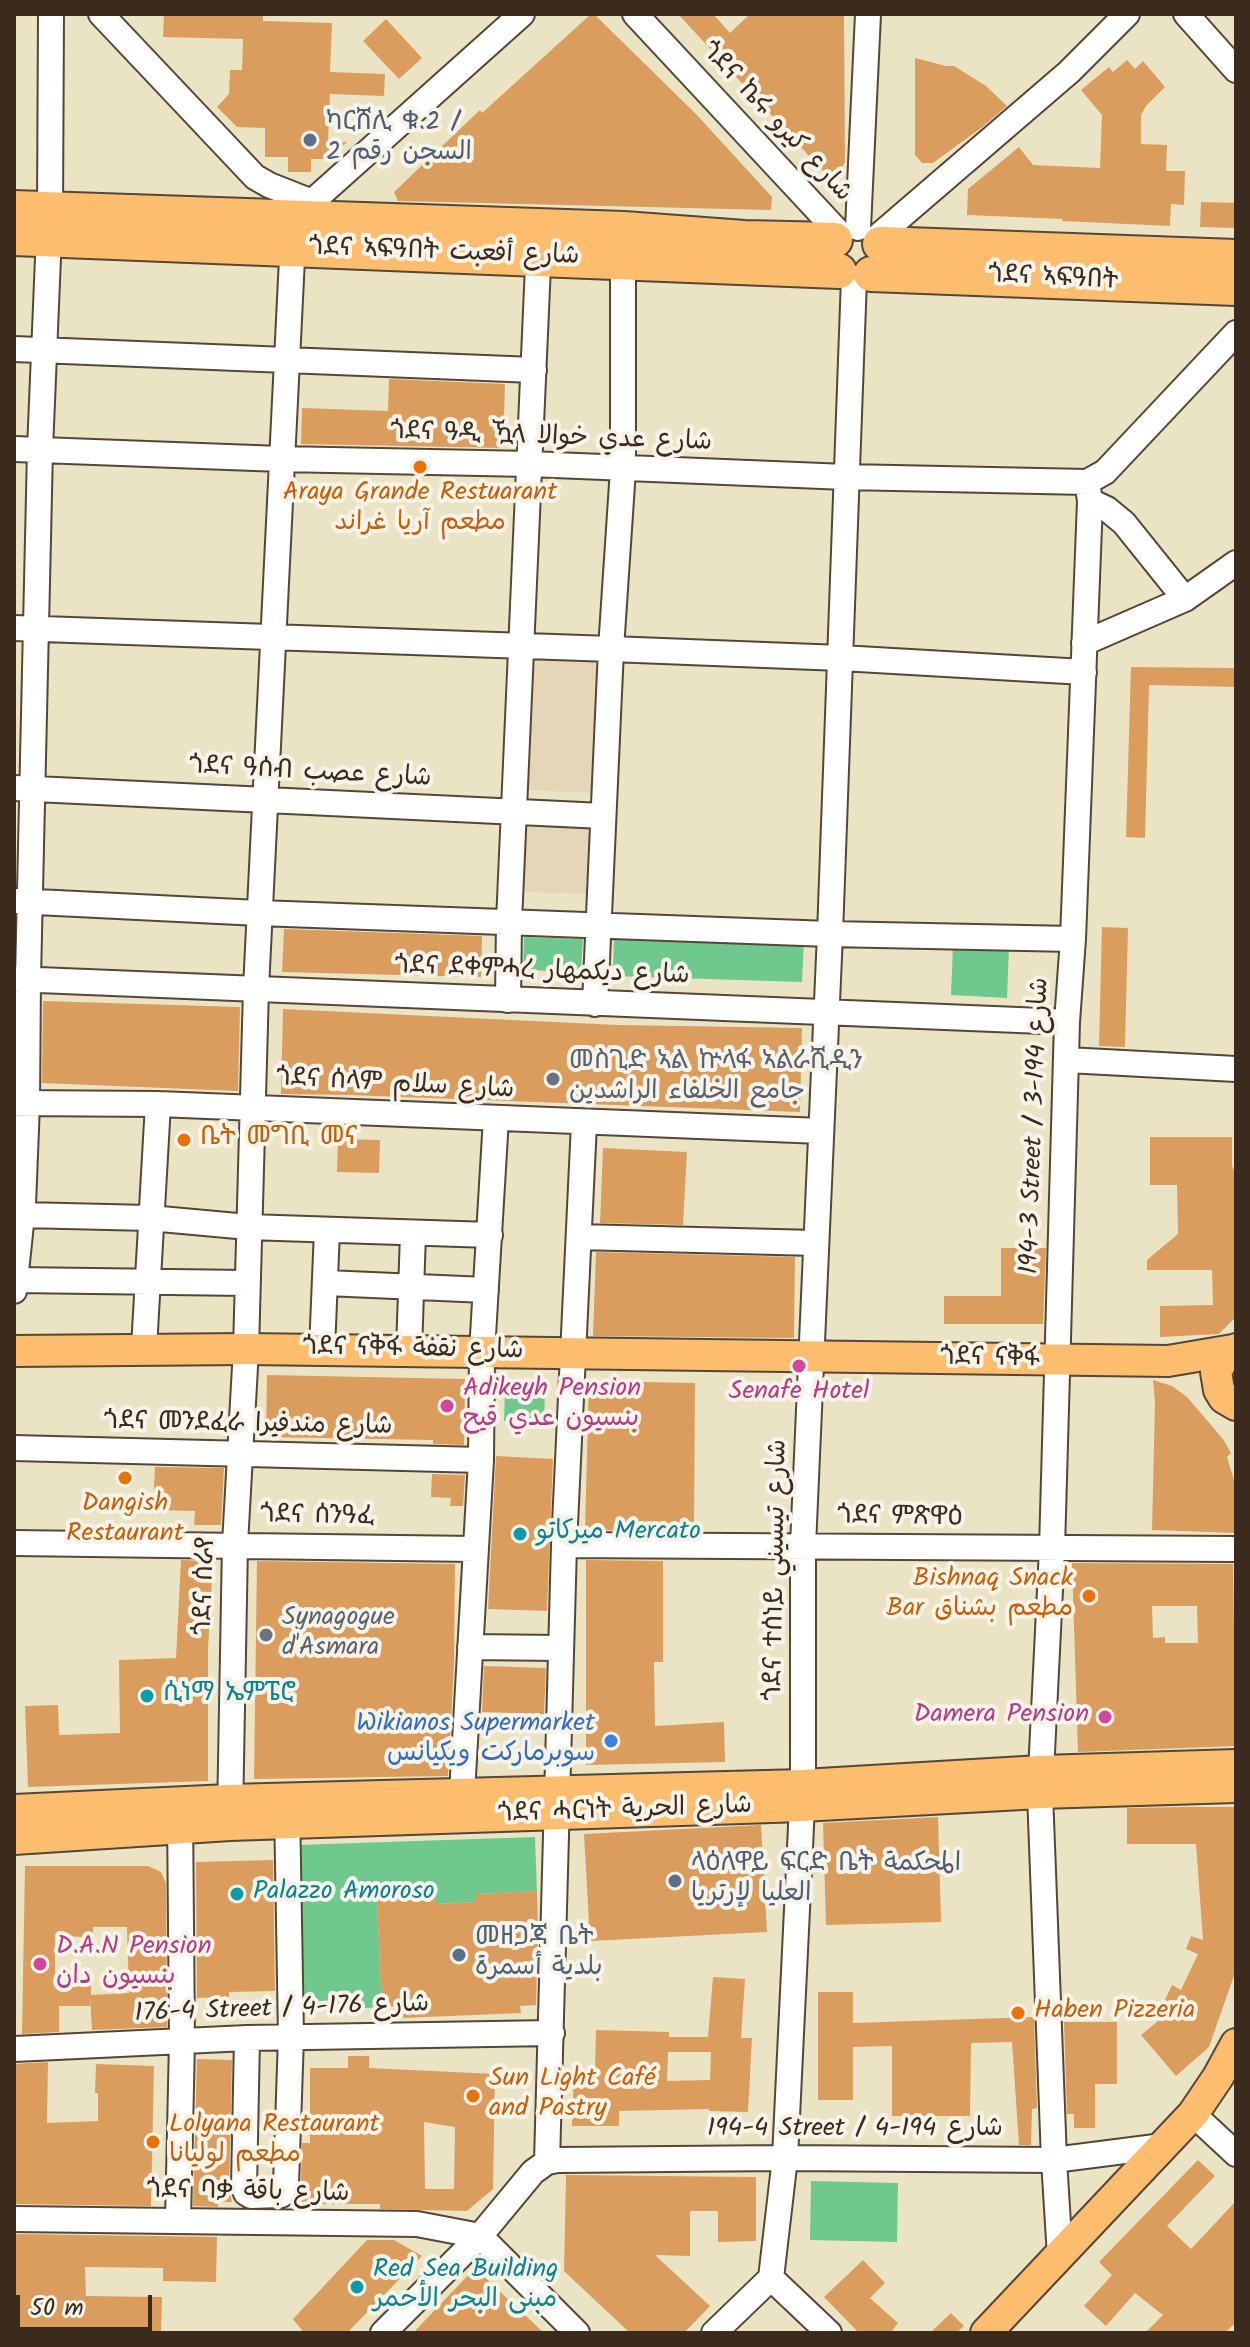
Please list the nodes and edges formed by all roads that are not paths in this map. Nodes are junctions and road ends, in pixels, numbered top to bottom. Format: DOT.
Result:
graph roads {
  1 [pos="51,14"];
  2 [pos="101,14"];
  3 [pos="522,14"];
  4 [pos="635,14"];
  5 [pos="868,14"];
  6 [pos="1127,14"];
  7 [pos="1186,14"];
  8 [pos="1236,70"];
  9 [pos="14,208"];
  10 [pos="299,223"];
  11 [pos="49,225"];
  12 [pos="14,238"];
  13 [pos="539,242"];
  14 [pos="623,245"];
  15 [pos="857,251"];
  16 [pos="1236,257"];
  17 [pos="1142,268"];
  18 [pos="1236,288"];
  19 [pos="1236,333"];
  20 [pos="14,349"];
  21 [pos="45,350"];
  22 [pos="287,359"];
  23 [pos="534,370"];
  24 [pos="14,449"];
  25 [pos="40,450"];
  26 [pos="281,459"];
  27 [pos="530,464"];
  28 [pos="623,469"];
  29 [pos="846,477"];
  30 [pos="1088,492"];
  31 [pos="1236,563"];
  32 [pos="1185,599"];
  33 [pos="26,629"];
  34 [pos="271,637"];
  35 [pos="1084,643"];
  36 [pos="520,647"];
  37 [pos="611,649"];
  38 [pos="841,658"];
  39 [pos="1084,672"];
  40 [pos="23,789"];
  41 [pos="264,800"];
  42 [pos="515,812"];
  43 [pos="603,816"];
  44 [pos="22,902"];
  45 [pos="259,913"];
  46 [pos="509,922"];
  47 [pos="599,924"];
  48 [pos="830,934"];
  49 [pos="1073,939"];
  50 [pos="21,979"];
  51 [pos="256,989"];
  52 [pos="508,1000"];
  53 [pos="595,1004"];
  54 [pos="825,1012"];
  55 [pos="1067,1022"];
  56 [pos="1067,1060"];
  57 [pos="1236,1069"];
  58 [pos="20,1103"];
  59 [pos="158,1104"];
  60 [pos="252,1108"];
  61 [pos="496,1118"];
  62 [pos="584,1123"];
  63 [pos="821,1131"];
  64 [pos="20,1208"];
  65 [pos="150,1218"];
  66 [pos="248,1227"];
  67 [pos="327,1230"];
  68 [pos="413,1233"];
  69 [pos="490,1235"];
  70 [pos="579,1237"];
  71 [pos="816,1243"];
  72 [pos="15,1280"];
  73 [pos="147,1281"];
  74 [pos="247,1283"];
  75 [pos="326,1283"];
  76 [pos="412,1286"];
  77 [pos="486,1290"];
  78 [pos="14,1291"];
  79 [pos="144,1348"];
  80 [pos="246,1349"];
  81 [pos="322,1350"];
  82 [pos="1234,1350"];
  83 [pos="14,1351"];
  84 [pos="409,1351"];
  85 [pos="482,1352"];
  86 [pos="573,1353"];
  87 [pos="811,1357"];
  88 [pos="1057,1361"];
  89 [pos="1168,1361"];
  90 [pos="1229,1402"];
  91 [pos="14,1448"];
  92 [pos="241,1453"];
  93 [pos="481,1460"];
  94 [pos="14,1543"];
  95 [pos="235,1544"];
  96 [pos="564,1545"];
  97 [pos="803,1546"];
  98 [pos="475,1549"];
  99 [pos="1052,1549"];
  100 [pos="1236,1549"];
  101 [pos="470,1647"];
  102 [pos="560,1648"];
  103 [pos="1236,1765"];
  104 [pos="1040,1782"];
  105 [pos="1236,1787"];
  106 [pos="802,1795"];
  107 [pos="556,1803"];
  108 [pos="461,1806"];
  109 [pos="14,1810"];
  110 [pos="287,1811"];
  111 [pos="230,1812"];
  112 [pos="180,1815"];
  113 [pos="14,1839"];
  114 [pos="552,2033"];
  115 [pos="291,2037"];
  116 [pos="247,2038"];
  117 [pos="182,2041"];
  118 [pos="1236,2044"];
  119 [pos="14,2049"];
  120 [pos="1193,2114"];
  121 [pos="1163,2146"];
  122 [pos="1236,2154"];
  123 [pos="785,2158"];
  124 [pos="1054,2160"];
  125 [pos="547,2162"];
  126 [pos="14,2219"];
  127 [pos="178,2221"];
  128 [pos="480,2236"];
  129 [pos="1060,2256"];
  130 [pos="771,2278"];
  131 [pos="383,2333"];
  132 [pos="577,2333"];
  133 [pos="714,2333"];
  134 [pos="829,2333"];
  135 [pos="986,2333"];
  1 -- 11 [label="street"];
  2 -- 10 [label="street"];
  3 -- 10 [label="street"];
  4 -- 15 [label="street, ጎደና ኬሩ شارع كيرو"];
  5 -- 15 [label="street, ጎደና ተሰነይ شارع تيسيني"];
  6 -- 15 [label="street"];
  7 -- 8 [label="street"];
  9 -- 11 [label="highway"];
  10 -- 11 [label="highway, ጎደና ኣፍዓበት"];
  10 -- 13 [label="highway, ጎደና ኣፍዓበት"];
  10 -- 22 [label="street, ጎደና ሰራየ"];
  11 -- 12 [label="highway"];
  11 -- 21 [label="street"];
  13 -- 14 [label="highway, ጎደና ኣፍዓበት"];
  13 -- 23 [label="street"];
  14 -- 15 [label="highway, ጎደና ኣፍዓበት"];
  14 -- 28 [label="street"];
  15 -- 17 [label="highway, ጎደና ኣፍዓበት"];
  15 -- 29 [label="street, ጎደና ተሰነይ شارع تيسيني"];
  16 -- 17 [label="highway, ጎደና ኣፍዓበት"];
  17 -- 18 [label="highway, ጎደና ኣፍዓበት"];
  19 -- 30 [label="street"];
  20 -- 21 [label="street"];
  21 -- 22 [label="street"];
  21 -- 25 [label="street"];
  22 -- 23 [label="street"];
  22 -- 26 [label="street, ጎደና ሰራየ"];
  23 -- 27 [label="street"];
  24 -- 25 [label="street, ጎደና ዓዲ ዃላ شارع عدي خوالا"];
  25 -- 26 [label="street, ጎደና ዓዲ ዃላ شارع عدي خوالا"];
  25 -- 33 [label="street"];
  26 -- 27 [label="street, ጎደና ዓዲ ዃላ شارع عدي خوالا"];
  26 -- 34 [label="street, ጎደና ሰራየ"];
  27 -- 28 [label="street, ጎደና ዓዲ ዃላ شارع عدي خوالا"];
  27 -- 36 [label="street"];
  28 -- 29 [label="street, ጎደና ዓዲ ዃላ شارع عدي خوالا"];
  28 -- 37 [label="street"];
  29 -- 30 [label="street, ጎደና ዓዲ ዃላ شارع عدي خوالا"];
  29 -- 38 [label="street, ጎደና ተሰነይ شارع تيسيني"];
  30 -- 32 [label="street"];
  30 -- 35 [label="street, 194-3 Street / شارع 194-3"];
  31 -- 32 [label="street"];
  32 -- 35 [label="street"];
  33 -- 34 [label="street"];
  33 -- 40 [label="street"];
  34 -- 36 [label="street"];
  34 -- 41 [label="street, ጎደና ሰራየ"];
  35 -- 39 [label="street, 194-3 Street / شارع 194-3"];
  36 -- 37 [label="street"];
  36 -- 42 [label="street"];
  37 -- 38 [label="street"];
  37 -- 43 [label="street"];
  38 -- 39 [label="street"];
  38 -- 48 [label="street, ጎደና ተሰነይ شارع تيسيني"];
  39 -- 49 [label="street, 194-3 Street / شارع 194-3"];
  40 -- 41 [label="street, ጎደና ዓሰብ شارع عصب"];
  40 -- 44 [label="street"];
  41 -- 42 [label="street, ጎደና ዓሰብ شارع عصب"];
  41 -- 45 [label="street, ጎደና ሰራየ"];
  42 -- 43 [label="street, ጎደና ዓሰብ شارع عصب"];
  42 -- 46 [label="street"];
  43 -- 47 [label="street"];
  44 -- 45 [label="street"];
  44 -- 50 [label="street"];
  45 -- 46 [label="street"];
  45 -- 51 [label="street, ጎደና ሰራየ"];
  46 -- 47 [label="street"];
  46 -- 52 [label="street"];
  47 -- 48 [label="street"];
  47 -- 53 [label="street"];
  48 -- 49 [label="street"];
  48 -- 54 [label="street, ጎደና ተሰነይ شارع تيسيني"];
  49 -- 55 [label="street, 194-3 Street / شارع 194-3"];
  50 -- 51 [label="street, ጎደና ደቀምሓረ شارع ديكمهار"];
  50 -- 58 [label="street"];
  51 -- 52 [label="street, ጎደና ደቀምሓረ شارع ديكمهار"];
  51 -- 60 [label="street, ጎደና ሰራየ"];
  52 -- 53 [label="street, ጎደና ደቀምሓረ شارع ديكمهار"];
  53 -- 54 [label="street, ጎደና ደቀምሓረ شارع ديكمهار"];
  54 -- 55 [label="street, ጎደና ደቀምሓረ شارع ديكمهار"];
  54 -- 63 [label="street, ጎደና ተሰነይ شارع تيسيني"];
  55 -- 56 [label="street, 194-3 Street / شارع 194-3"];
  56 -- 57 [label="street"];
  56 -- 88 [label="street, 194-3 Street / شارع 194-3"];
  58 -- 59 [label="street, ጎደና ሰላም شارع سلام"];
  58 -- 64 [label="street"];
  59 -- 60 [label="street, ጎደና ሰላም شارع سلام"];
  59 -- 65 [label="street"];
  60 -- 61 [label="street, ጎደና ሰላም شارع سلام"];
  60 -- 66 [label="street, ጎደና ሰራየ"];
  61 -- 62 [label="street, ጎደና ሰላም شارع سلام"];
  61 -- 69 [label="street"];
  62 -- 63 [label="street, ጎደና ሰላም شارع سلام"];
  62 -- 70 [label="street"];
  63 -- 71 [label="street, ጎደና ተሰነይ شارع تيسيني"];
  64 -- 65 [label="street"];
  64 -- 72 [label="street"];
  65 -- 66 [label="street"];
  65 -- 73 [label="street"];
  66 -- 67 [label="street"];
  66 -- 74 [label="street, ጎደና ሰራየ"];
  67 -- 68 [label="street"];
  67 -- 75 [label="street"];
  68 -- 69 [label="street"];
  68 -- 76 [label="street"];
  69 -- 77 [label="street"];
  70 -- 71 [label="street"];
  70 -- 86 [label="street"];
  71 -- 87 [label="street, ጎደና ተሰነይ شارع تيسيني"];
  72 -- 73 [label="street"];
  72 -- 78 [label="street"];
  73 -- 74 [label="street"];
  73 -- 79 [label="street"];
  74 -- 80 [label="street, ጎደና ሰራየ"];
  75 -- 76 [label="street"];
  75 -- 81 [label="street"];
  76 -- 77 [label="street"];
  76 -- 84 [label="street"];
  77 -- 85 [label="street"];
  79 -- 80 [label="main road, ጎደና ናቅፋ شارع نقفة"];
  79 -- 83 [label="main road, ጎደና ናቅፋ شارع نقفة"];
  80 -- 81 [label="main road, ጎደና ናቅፋ شارع نقفة"];
  80 -- 92 [label="street, ጎደና ሰራየ"];
  81 -- 84 [label="main road, ጎደና ናቅፋ شارع نقفة"];
  82 -- 89 [label="main road, ጎደና ናቅፋ"];
  82 -- 90 [label="main road"];
  84 -- 85 [label="main road, ጎደና ናቅፋ شارع نقفة"];
  85 -- 86 [label="main road, ጎደና ናቅፋ شارع نقفة"];
  85 -- 93 [label="street"];
  86 -- 87 [label="main road, ጎደና ናቅፋ شارع نقفة"];
  86 -- 96 [label="street"];
  87 -- 88 [label="main road, ጎደና ናቅፋ"];
  87 -- 97 [label="street, ጎደና ተሰነይ شارع تيسيني"];
  88 -- 89 [label="main road, ጎደና ናቅፋ"];
  88 -- 99 [label="street, 194-3 Street / شارع 194-3"];
  89 -- 90 [label="main road, ጎደና ናቅፋ"];
  91 -- 92 [label="street, ጎደና መንደፈራ شارع مندفيرا"];
  92 -- 93 [label="street, ጎደና መንደፈራ شارع مندفيرا"];
  92 -- 95 [label="street, ጎደና ሰራየ"];
  93 -- 98 [label="street"];
  94 -- 95 [label="street, ጎደና ሰንዓፈ"];
  95 -- 98 [label="street, ጎደና ሰንዓፈ"];
  95 -- 111 [label="street, ጎደና ሰራየ"];
  96 -- 97 [label="street, ጎደና ምጽዋዕ"];
  96 -- 102 [label="street"];
  97 -- 99 [label="street, ጎደና ምጽዋዕ"];
  97 -- 106 [label="street, ጎደና ተሰነይ شارع تيسيني"];
  98 -- 101 [label="street"];
  99 -- 100 [label="street, ጎደና ምጽዋዕ"];
  99 -- 104 [label="street, 194-3 Street / شارع 194-3"];
  101 -- 102 [label="street"];
  101 -- 108 [label="street"];
  102 -- 107 [label="street"];
  103 -- 104 [label="main road, ጎደና ሓርነት شارع الحرية"];
  104 -- 105 [label="main road, ጎደና ሓርነት شارع الحرية"];
  104 -- 106 [label="main road, ጎደና ሓርነት شارع الحرية"];
  104 -- 124 [label="street, 194-3 Street / شارع 194-3"];
  106 -- 107 [label="main road, ጎደና ሓርነት شارع الحرية"];
  106 -- 123 [label="street, ጎደና ተሰነይ شارع تيسيني"];
  107 -- 108 [label="main road, ጎደና ሓርነት شارع الحرية"];
  107 -- 114 [label="street"];
  108 -- 110 [label="main road, ጎደና ሓርነት شارع الحرية"];
  109 -- 112 [label="main road, ጎደና ሓርነት شارع الحرية"];
  110 -- 111 [label="main road, ጎደና ሓርነት شارع الحرية"];
  110 -- 115 [label="street"];
  111 -- 112 [label="main road, ጎደና ሓርነት شارع الحرية"];
  112 -- 113 [label="main road, ጎደና ሓርነት شارع الحرية"];
  112 -- 117 [label="street"];
  114 -- 115 [label="street, 176-4 Street / شارع 176-4"];
  114 -- 125 [label="street"];
  115 -- 116 [label="street, 176-4 Street / شارع 176-4"];
  115 -- 116 [label="street"];
  116 -- 117 [label="street, 176-4 Street / شارع 176-4"];
  117 -- 119 [label="street, 176-4 Street / شارع 176-4"];
  117 -- 127 [label="street"];
  118 -- 120 [label="main road"];
  120 -- 121 [label="main road"];
  120 -- 122 [label="street"];
  121 -- 124 [label="street, 194-4 Street / شارع 194-4"];
  121 -- 129 [label="main road"];
  123 -- 124 [label="street, 194-4 Street / شارع 194-4"];
  123 -- 125 [label="street, 194-4 Street / شارع 194-4"];
  123 -- 130 [label="street, ጎደና ተሰነይ شارع تيسيني"];
  124 -- 129 [label="street, 194-3 Street / شارع 194-3"];
  125 -- 128 [label="street"];
  126 -- 127 [label="street, ጎደና ባቃ شارع باقة"];
  127 -- 128 [label="street, ጎደና ባቃ شارع باقة"];
  128 -- 131 [label="street"];
  128 -- 132 [label="street"];
  129 -- 135 [label="main road"];
  130 -- 133 [label="street"];
  130 -- 134 [label="street"];
}
